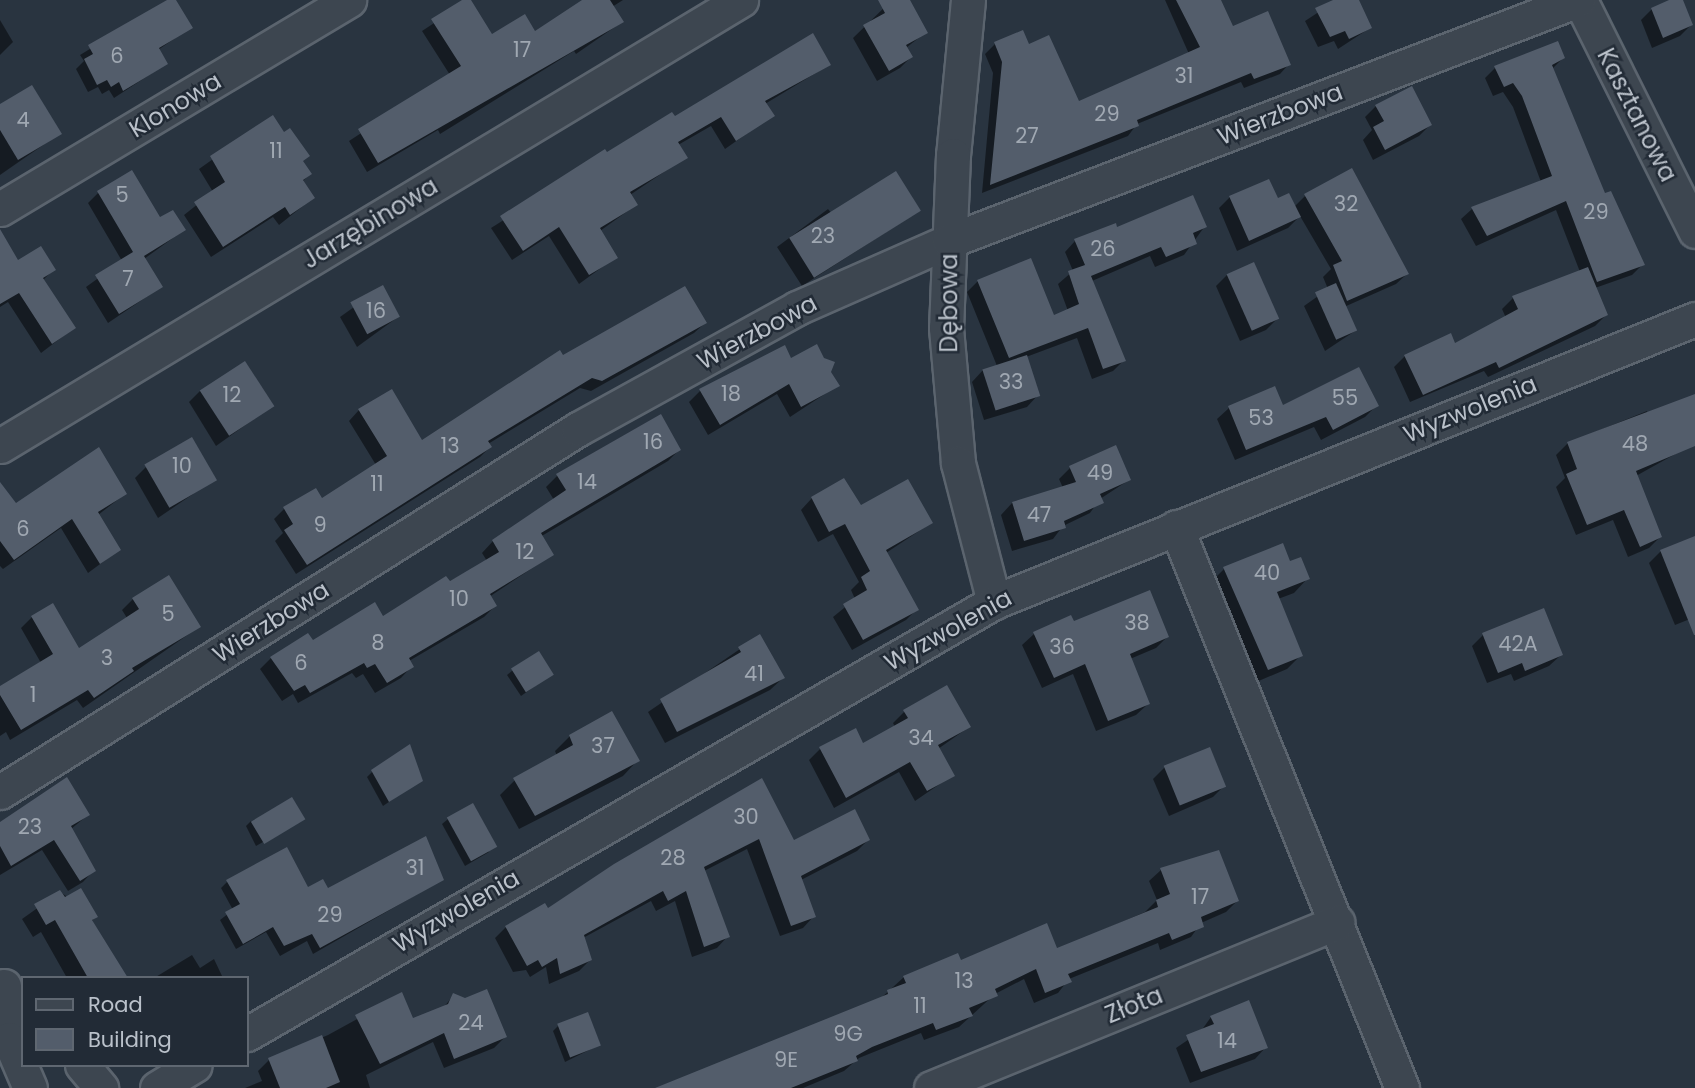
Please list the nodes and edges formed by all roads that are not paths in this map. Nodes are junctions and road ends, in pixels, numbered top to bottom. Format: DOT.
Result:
graph roads {
  1 [pos="349,0"];
  2 [pos="741,0"];
  3 [pos="968,0"];
  4 [pos="1579,0"];
  5 [pos="0,209"];
  6 [pos="1695,231"];
  7 [pos="949,241"];
  8 [pos="1695,319"];
  9 [pos="0,446"];
  10 [pos="1177,527"];
  11 [pos="994,602"];
  12 [pos="0,792"];
  13 [pos="1337,922"];
  14 [pos="9,989"];
  15 [pos="248,1033"];
  16 [pos="5,1038"];
  17 [pos="84,1067"];
  18 [pos="192,1067"];
  19 [pos="30,1088"];
  20 [pos="100,1088"];
  21 [pos="157,1088"];
  22 [pos="931,1088"];
  23 [pos="1402,1088"];
  1 -- 5 [label="street, Klonowa"];
  2 -- 9 [label="street, Jarzębinowa"];
  3 -- 7 [label="street, Dębowa"];
  4 -- 6 [label="street, Kasztanowa"];
  4 -- 7 [label="street, Wierzbowa"];
  7 -- 11 [label="street, Dębowa"];
  7 -- 12 [label="street, Wierzbowa"];
  8 -- 10 [label="street, Wyzwolenia"];
  10 -- 11 [label="street, Wyzwolenia"];
  10 -- 13 [label="street"];
  11 -- 15 [label="street, Wyzwolenia"];
  13 -- 22 [label="street, Złota"];
  13 -- 23 [label="street"];
  14 -- 16 [label="street"];
  16 -- 19 [label="street"];
  17 -- 20 [label="street"];
  18 -- 21 [label="street"];
}
